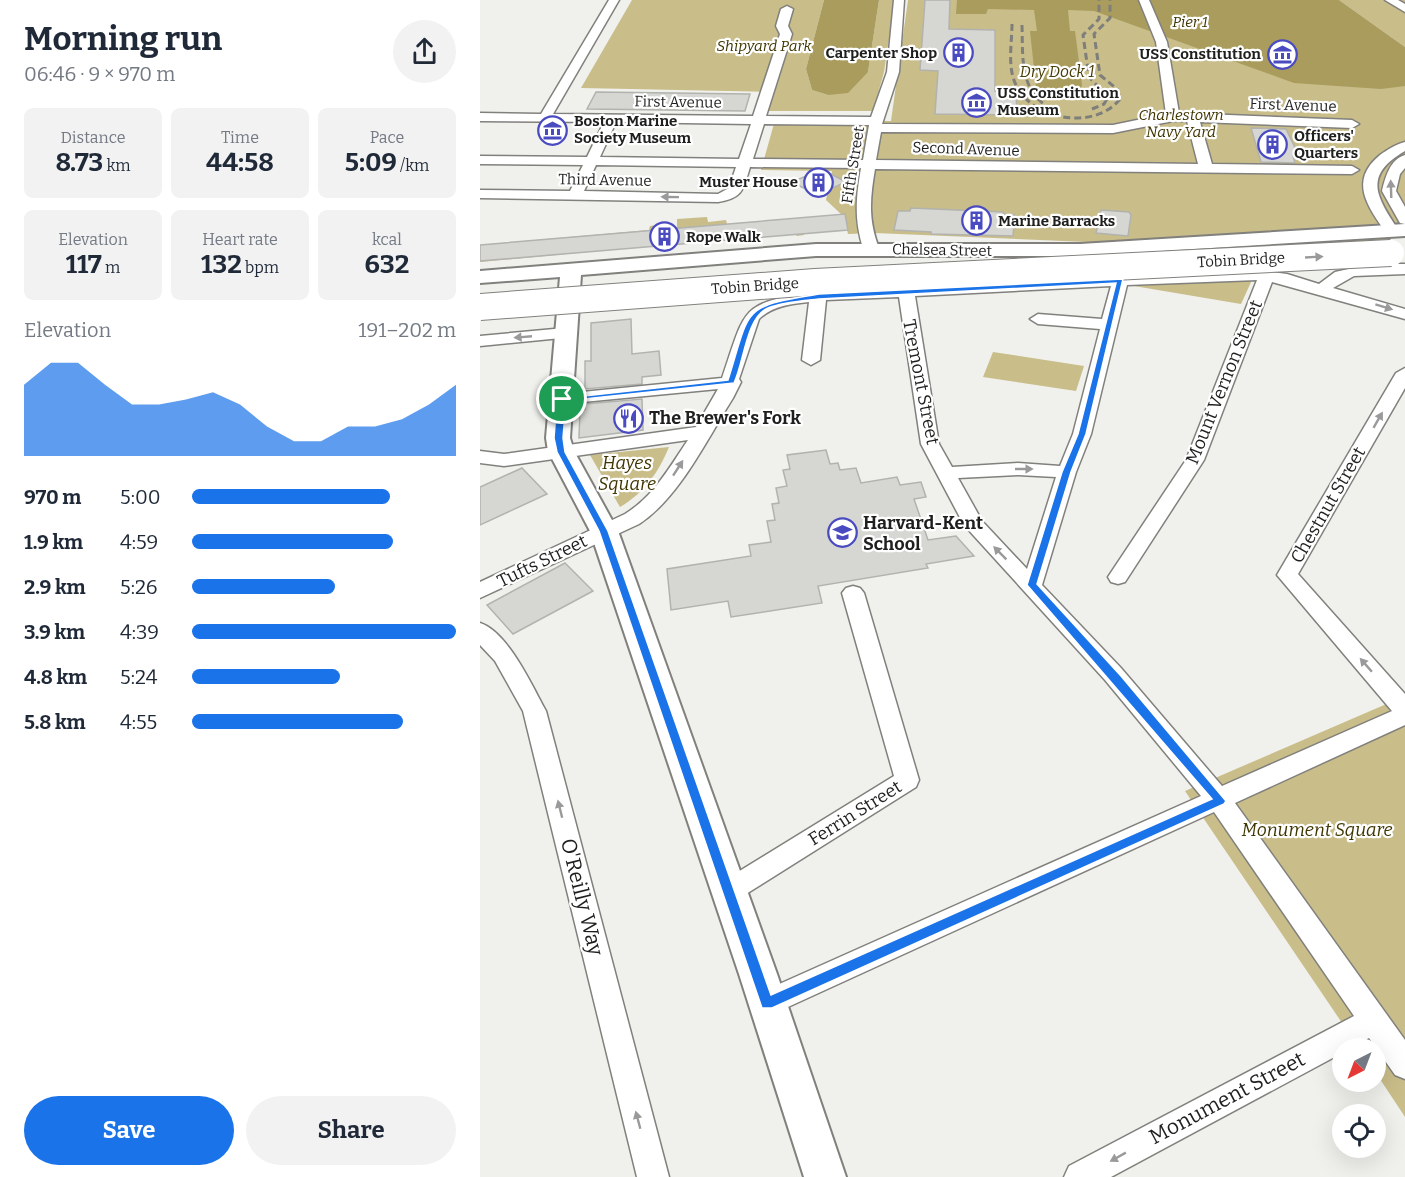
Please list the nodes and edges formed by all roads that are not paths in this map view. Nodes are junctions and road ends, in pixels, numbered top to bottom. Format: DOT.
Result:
graph roads {
  1 [pos="614,0"];
  2 [pos="899,0"];
  3 [pos="1144,0"];
  4 [pos="1390,0"];
  5 [pos="787,9"];
  6 [pos="1405,9"];
  7 [pos="480,117"];
  8 [pos="545,117"];
  9 [pos="1173,117"];
  10 [pos="1192,117"];
  11 [pos="612,118"];
  12 [pos="758,120"];
  13 [pos="876,124"];
  14 [pos="1352,124"];
  15 [pos="1405,146"];
  16 [pos="1405,159"];
  17 [pos="480,160"];
  18 [pos="585,161"];
  19 [pos="745,164"];
  20 [pos="868,165"];
  21 [pos="1207,170"];
  22 [pos="1352,170"];
  23 [pos="480,194"];
  24 [pos="575,196"];
  25 [pos="1400,241"];
  26 [pos="871,248"];
  27 [pos="571,270"];
  28 [pos="1267,275"];
  29 [pos="480,277"];
  30 [pos="850,280"];
  31 [pos="1120,280"];
  32 [pos="1323,289"];
  33 [pos="906,291"];
  34 [pos="819,296"];
  35 [pos="480,307"];
  36 [pos="1405,314"];
  37 [pos="1038,319"];
  38 [pos="1110,325"];
  39 [pos="565,333"];
  40 [pos="480,340"];
  41 [pos="811,360"];
  42 [pos="1405,373"];
  43 [pos="732,382"];
  44 [pos="562,399"];
  45 [pos="702,432"];
  46 [pos="561,452"];
  47 [pos="480,457"];
  48 [pos="504,460"];
  49 [pos="480,470"];
  50 [pos="1067,472"];
  51 [pos="944,473"];
  52 [pos="604,531"];
  53 [pos="1118,577"];
  54 [pos="1032,585"];
  55 [pos="480,591"];
  56 [pos="853,593"];
  57 [pos="480,631"];
  58 [pos="1405,710"];
  59 [pos="1405,715"];
  60 [pos="1220,801"];
  61 [pos="729,891"];
  62 [pos="767,1004"];
  63 [pos="1374,1021"];
  64 [pos="1405,1065"];
  65 [pos="653,1177"];
  66 [pos="825,1177"];
  67 [pos="1080,1177"];
  1 -- 8 [label="street"];
  2 -- 13 [label="street, Fifth Street"];
  3 -- 9 [label="street"];
  4 -- 6 [label="street"];
  5 -- 12 [label="street"];
  7 -- 8 [label="street, First Avenue"];
  8 -- 11 [label="street, First Avenue"];
  9 -- 10 [label="street, First Avenue"];
  9 -- 13 [label="street, First Avenue"];
  10 -- 14 [label="street, First Avenue"];
  10 -- 21 [label="street"];
  11 -- 12 [label="street, First Avenue"];
  11 -- 18 [label="street"];
  12 -- 13 [label="street, First Avenue"];
  12 -- 19 [label="street"];
  13 -- 20 [label="street, Fifth Street"];
  15 -- 25 [label="street"];
  25 -- 16 [label="street, one-way"];
  17 -- 18 [label="street, Second Avenue"];
  18 -- 19 [label="street, Second Avenue"];
  18 -- 24 [label="street"];
  19 -- 20 [label="street, Second Avenue"];
  19 -- 24 [label="street, Third Avenue, one-way"];
  20 -- 21 [label="street, Second Avenue"];
  20 -- 26 [label="street, Fifth Street"];
  21 -- 22 [label="street, Second Avenue"];
  23 -- 24 [label="street, Third Avenue"];
  25 -- 26 [label="main road, Chelsea Street"];
  25 -- 32 [label="street"];
  35 -- 25 [label="highway, Tobin Bridge, one-way, bridge"];
  26 -- 27 [label="main road, Chelsea Street"];
  27 -- 29 [label="main road, Chelsea Street"];
  27 -- 39 [label="main road"];
  28 -- 31 [label="street"];
  28 -- 32 [label="street"];
  28 -- 53 [label="street, Mount Vernon Street"];
  30 -- 35 [label="highway, Tobin Bridge, bridge"];
  31 -- 33 [label="street"];
  31 -- 38 [label="street"];
  32 -- 36 [label="street, one-way"];
  33 -- 34 [label="street"];
  33 -- 51 [label="street, Tremont Street"];
  34 -- 41 [label="street"];
  34 -- 43 [label="street, Tufts Street"];
  37 -- 38 [label="street"];
  38 -- 50 [label="street"];
  39 -- 40 [label="street, one-way"];
  39 -- 44 [label="main road"];
  58 -- 42 [label="street, Chestnut Street, one-way"];
  43 -- 44 [label="street"];
  43 -- 45 [label="street, Tufts Street"];
  44 -- 46 [label="main road"];
  45 -- 46 [label="street"];
  52 -- 45 [label="street, Tufts Street, one-way"];
  46 -- 48 [label="street"];
  46 -- 52 [label="main road"];
  47 -- 48 [label="street"];
  48 -- 49 [label="street"];
  51 -- 50 [label="street, one-way"];
  50 -- 54 [label="street"];
  54 -- 51 [label="street, Tremont Street, one-way"];
  52 -- 55 [label="street, Tufts Street"];
  52 -- 61 [label="main road"];
  54 -- 60 [label="street, Tremont Street"];
  56 -- 61 [label="street, Ferrin Street"];
  65 -- 57 [label="street, O'Reilly Way, one-way"];
  59 -- 60 [label="street"];
  60 -- 62 [label="street"];
  60 -- 63 [label="street"];
  61 -- 62 [label="main road"];
  62 -- 66 [label="main road"];
  63 -- 64 [label="street"];
  63 -- 67 [label="street, Monument Street, one-way"];
}
